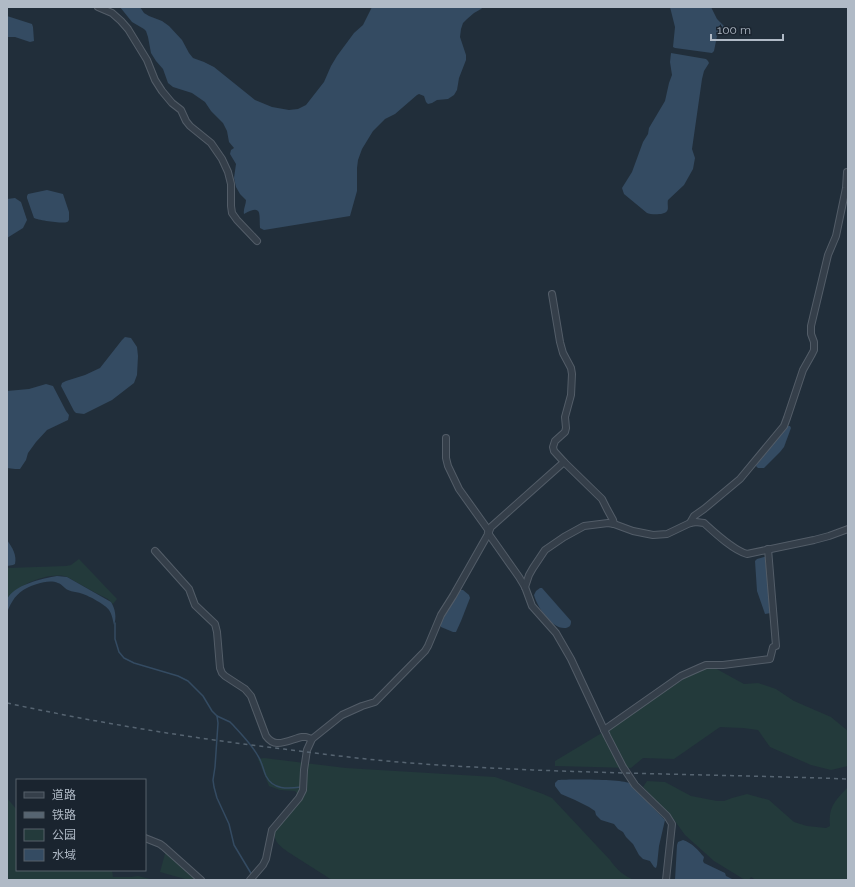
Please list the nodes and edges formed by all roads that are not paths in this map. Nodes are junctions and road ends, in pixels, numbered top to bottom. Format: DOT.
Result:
graph roads {
  1 [pos="98,7"];
  2 [pos="847,172"];
  3 [pos="257,240"];
  4 [pos="552,294"];
  5 [pos="446,438"];
  6 [pos="564,462"];
  7 [pos="690,523"];
  8 [pos="614,524"];
  9 [pos="848,528"];
  10 [pos="489,532"];
  11 [pos="768,549"];
  12 [pos="155,551"];
  13 [pos="525,587"];
  14 [pos="604,730"];
  15 [pos="312,739"];
  16 [pos="146,838"];
  17 [pos="201,880"];
  18 [pos="250,880"];
  19 [pos="666,880"];
  1 -- 3 [label="street"];
  2 -- 7 [label="street"];
  4 -- 6 [label="street"];
  5 -- 10 [label="street"];
  6 -- 8 [label="street"];
  6 -- 10 [label="street"];
  7 -- 8 [label="street"];
  7 -- 11 [label="street"];
  8 -- 13 [label="street"];
  9 -- 11 [label="street"];
  10 -- 13 [label="street"];
  10 -- 15 [label="street"];
  11 -- 14 [label="street"];
  12 -- 15 [label="street"];
  13 -- 14 [label="street"];
  14 -- 19 [label="street"];
  15 -- 18 [label="street"];
  16 -- 17 [label="street"];
}
